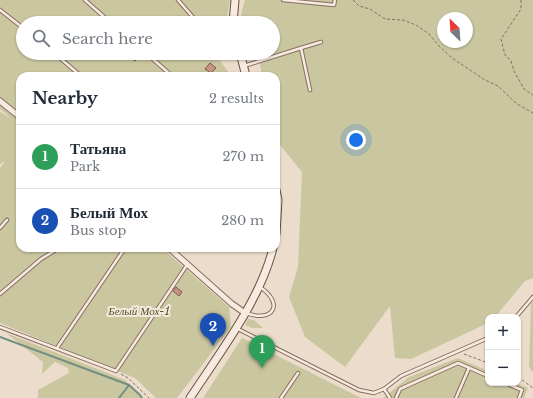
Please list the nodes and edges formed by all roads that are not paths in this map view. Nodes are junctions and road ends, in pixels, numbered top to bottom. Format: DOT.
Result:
graph roads {
  1 [pos="85,0"];
  2 [pos="178,0"];
  3 [pos="235,0"];
  4 [pos="283,0"];
  5 [pos="335,0"];
  6 [pos="0,10"];
  7 [pos="103,16"];
  8 [pos="192,16"];
  9 [pos="234,16"];
  10 [pos="16,23"];
  11 [pos="322,42"];
  12 [pos="301,48"];
  13 [pos="280,55"];
  14 [pos="62,60"];
  15 [pos="154,60"];
  16 [pos="242,60"];
  17 [pos="262,60"];
  18 [pos="243,66"];
  19 [pos="76,72"];
  20 [pos="167,72"];
  21 [pos="245,72"];
  22 [pos="310,90"];
  23 [pos="0,101"];
  24 [pos="16,114"];
  25 [pos="7,220"];
  26 [pos="0,228"];
  27 [pos="52,252"];
  28 [pos="122,252"];
  29 [pos="174,252"];
  30 [pos="272,252"];
  31 [pos="187,264"];
  32 [pos="259,286"];
  33 [pos="0,294"];
  34 [pos="533,297"];
  35 [pos="245,313"];
  36 [pos="519,314"];
  37 [pos="0,327"];
  38 [pos="236,328"];
  39 [pos="485,339"];
  40 [pos="57,348"];
  41 [pos="469,368"];
  42 [pos="298,373"];
  43 [pos="485,375"];
  44 [pos="512,386"];
  45 [pos="384,389"];
  46 [pos="190,398"];
  47 [pos="281,398"];
  48 [pos="390,398"];
  49 [pos="396,398"];
  50 [pos="456,398"];
  51 [pos="519,398"];
  1 -- 7 [label="lane"];
  2 -- 8 [label="lane"];
  3 -- 9 [label="street"];
  4 -- 5 [label="lane"];
  6 -- 10 [label="lane"];
  11 -- 12 [label="lane"];
  12 -- 13 [label="lane"];
  12 -- 22 [label="lane"];
  14 -- 19 [label="lane"];
  15 -- 20 [label="lane"];
  16 -- 18 [label="street"];
  17 -- 18 [label="lane"];
  18 -- 21 [label="street"];
  23 -- 24 [label="street"];
  25 -- 26 [label="lane"];
  27 -- 33 [label="lane"];
  28 -- 40 [label="lane"];
  29 -- 31 [label="street"];
  30 -- 32 [label="street"];
  31 -- 35 [label="street"];
  31 -- 40 [label="lane"];
  32 -- 35 [label="street"];
  32 -- 35 [label="lane"];
  34 -- 36 [label="lane"];
  35 -- 38 [label="street"];
  37 -- 40 [label="lane"];
  38 -- 45 [label="lane"];
  38 -- 46 [label="street"];
  39 -- 45 [label="lane"];
  41 -- 43 [label="lane"];
  41 -- 49 [label="lane"];
  41 -- 50 [label="lane"];
  42 -- 47 [label="lane"];
  44 -- 51 [label="lane"];
  45 -- 48 [label="lane"];
}
